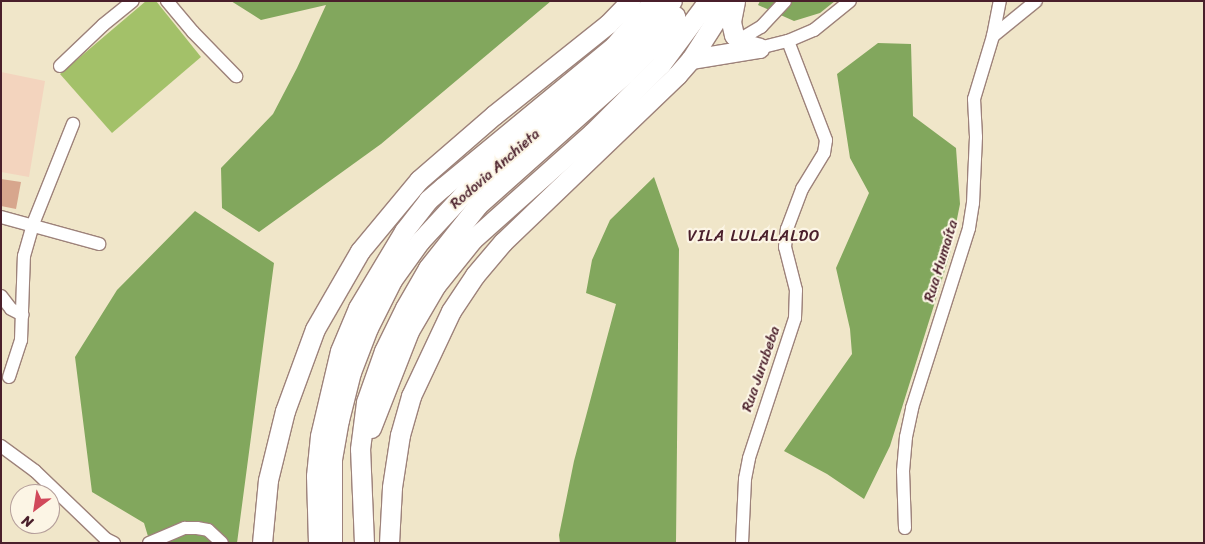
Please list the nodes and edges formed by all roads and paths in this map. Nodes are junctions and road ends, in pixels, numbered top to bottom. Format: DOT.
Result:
graph roads {
  1 [pos="133,1"];
  2 [pos="167,1"];
  3 [pos="630,1"];
  4 [pos="652,1"];
  5 [pos="672,1"];
  6 [pos="681,1"];
  7 [pos="708,1"];
  8 [pos="728,1"];
  9 [pos="735,1"];
  10 [pos="785,1"];
  11 [pos="850,1"];
  12 [pos="1000,1"];
  13 [pos="1036,1"];
  14 [pos="993,36"];
  15 [pos="738,40"];
  16 [pos="788,41"];
  17 [pos="759,48"];
  18 [pos="691,59"];
  19 [pos="60,66"];
  20 [pos="236,76"];
  21 [pos="73,124"];
  22 [pos="1,217"];
  23 [pos="33,224"];
  24 [pos="100,244"];
  25 [pos="1,296"];
  26 [pos="23,315"];
  27 [pos="9,377"];
  28 [pos="1,446"];
  29 [pos="360,449"];
  30 [pos="905,528"];
  31 [pos="114,543"];
  32 [pos="150,543"];
  33 [pos="222,543"];
  34 [pos="262,543"];
  35 [pos="318,543"];
  36 [pos="332,543"];
  37 [pos="364,543"];
  38 [pos="389,543"];
  39 [pos="742,543"];
  1 -- 19 [label="street"];
  2 -- 20 [label="street"];
  3 -- 34 [label="highway"];
  4 -- 35 [label="highway, Rodovia Anchieta"];
  5 -- 36 [label="highway, Rodovia Anchieta"];
  6 -- 29 [label="highway"];
  7 -- 29 [label="highway"];
  8 -- 18 [label="highway"];
  9 -- 15 [label="highway"];
  10 -- 15 [label="street"];
  11 -- 16 [label="street"];
  12 -- 14 [label="street, Rua Humaíta"];
  13 -- 14 [label="street"];
  14 -- 30 [label="street, Rua Humaíta"];
  15 -- 17 [label="highway"];
  16 -- 17 [label="street"];
  16 -- 39 [label="street, Rua Jurubeba"];
  17 -- 18 [label="highway"];
  18 -- 38 [label="highway"];
  21 -- 23 [label="street"];
  22 -- 23 [label="street"];
  23 -- 24 [label="street"];
  23 -- 26 [label="street"];
  25 -- 26 [label="street"];
  26 -- 27 [label="street"];
  28 -- 31 [label="street"];
  29 -- 37 [label="highway"];
  32 -- 33 [label="street"];
}
